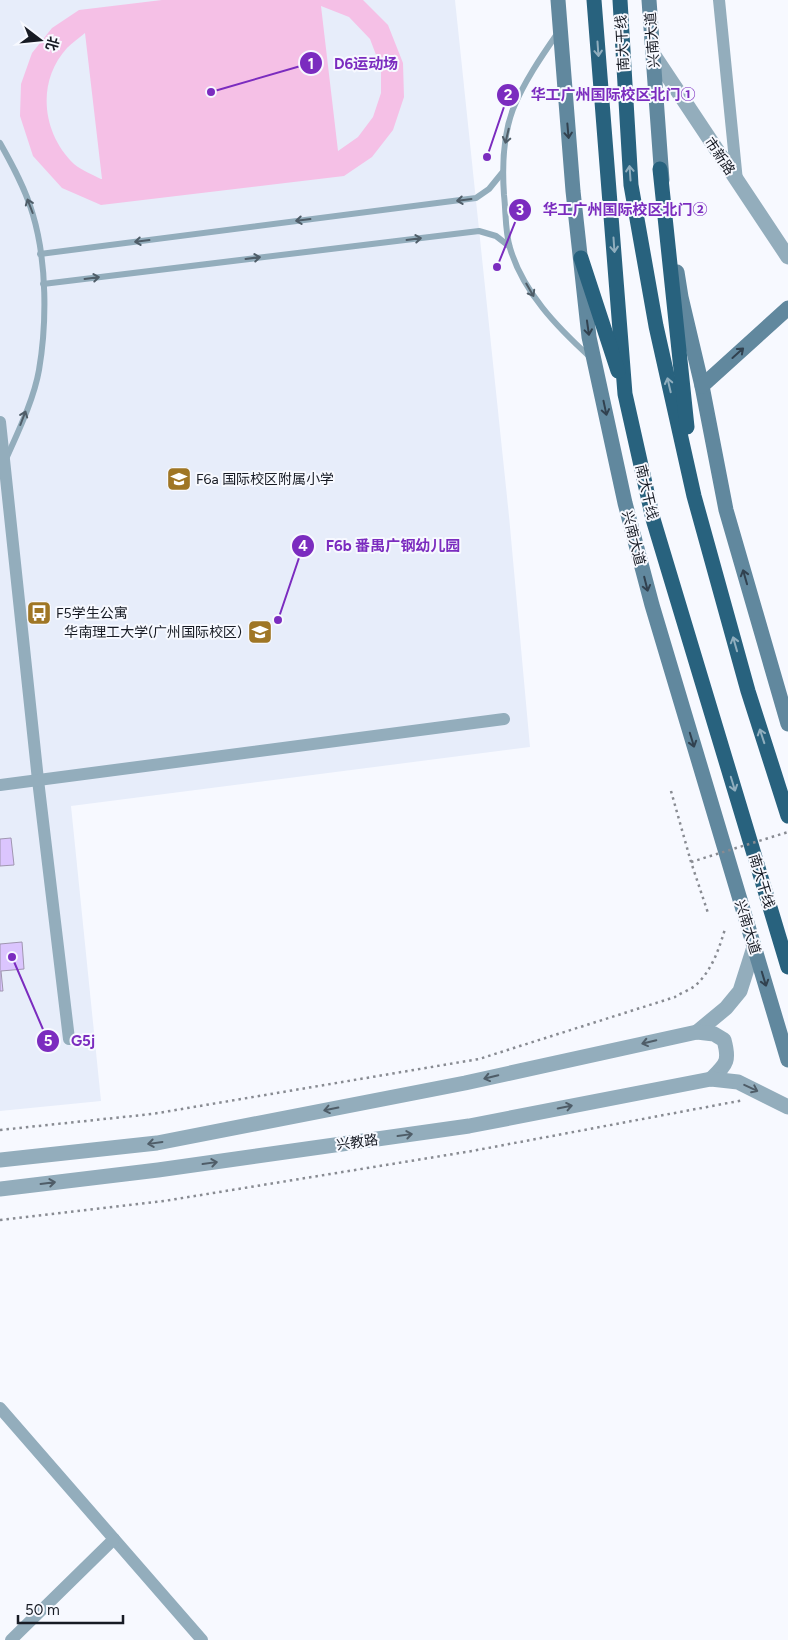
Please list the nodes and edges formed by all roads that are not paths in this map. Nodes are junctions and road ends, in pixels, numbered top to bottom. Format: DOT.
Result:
graph roads {
  1 [pos="558,0"];
  2 [pos="594,0"];
  3 [pos="620,0"];
  4 [pos="649,0"];
  5 [pos="719,0"];
  6 [pos="559,30"];
  7 [pos="653,54"];
  8 [pos="0,143"];
  9 [pos="660,169"];
  10 [pos="502,173"];
  11 [pos="737,181"];
  12 [pos="509,246"];
  13 [pos="40,254"];
  14 [pos="788,257"];
  15 [pos="581,258"];
  16 [pos="43,284"];
  17 [pos="788,308"];
  18 [pos="594,361"];
  19 [pos="702,386"];
  20 [pos="625,394"];
  21 [pos="0,422"];
  22 [pos="2,463"];
  23 [pos="694,496"];
  24 [pos="504,719"];
  25 [pos="788,724"];
  26 [pos="38,780"];
  27 [pos="0,785"];
  28 [pos="788,816"];
  29 [pos="754,946"];
  30 [pos="788,968"];
  31 [pos="697,1032"];
  32 [pos="69,1039"];
  33 [pos="788,1060"];
  34 [pos="710,1079"];
  35 [pos="788,1107"];
  36 [pos="0,1160"];
  37 [pos="0,1189"];
  38 [pos="0,1408"];
  39 [pos="114,1539"];
  40 [pos="11,1640"];
  41 [pos="202,1640"];
  1 -- 6 [label="main road, 兴南大道"];
  2 -- 20 [label="highway, 南大干线, one-way"];
  23 -- 3 [label="highway, 南大干线, one-way"];
  4 -- 7 [label="main road, 兴南大道"];
  5 -- 11 [label="street"];
  6 -- 10 [label="lane, one-way"];
  6 -- 15 [label="main road, 兴南大道, one-way"];
  7 -- 9 [label="main road, 兴南大道"];
  7 -- 11 [label="street, 市新路"];
  13 -- 8 [label="lane, one-way"];
  9 -- 19 [label="main road, 兴南大道"];
  9 -- 23 [label="highway"];
  10 -- 12 [label="lane"];
  10 -- 13 [label="lane, one-way"];
  11 -- 14 [label="street, 市新路"];
  16 -- 12 [label="lane, one-way"];
  12 -- 18 [label="lane, one-way"];
  13 -- 16 [label="lane"];
  15 -- 18 [label="main road, 兴南大道, one-way"];
  15 -- 20 [label="highway"];
  22 -- 16 [label="lane, one-way"];
  19 -- 17 [label="main road, one-way"];
  18 -- 29 [label="main road, 兴南大道, one-way"];
  25 -- 19 [label="main road, 兴南大道, one-way"];
  20 -- 30 [label="highway, 南大干线, one-way"];
  21 -- 22 [label="street"];
  22 -- 26 [label="street"];
  28 -- 23 [label="highway, 南大干线, one-way"];
  24 -- 26 [label="street"];
  26 -- 27 [label="street"];
  26 -- 32 [label="street"];
  29 -- 31 [label="street"];
  29 -- 33 [label="main road, 兴南大道, one-way"];
  31 -- 34 [label="street"];
  31 -- 36 [label="street, one-way"];
  34 -- 35 [label="street, 兴教路, one-way"];
  37 -- 34 [label="street, 兴教路, one-way"];
  38 -- 39 [label="street"];
  39 -- 40 [label="street"];
  39 -- 41 [label="street"];
}
